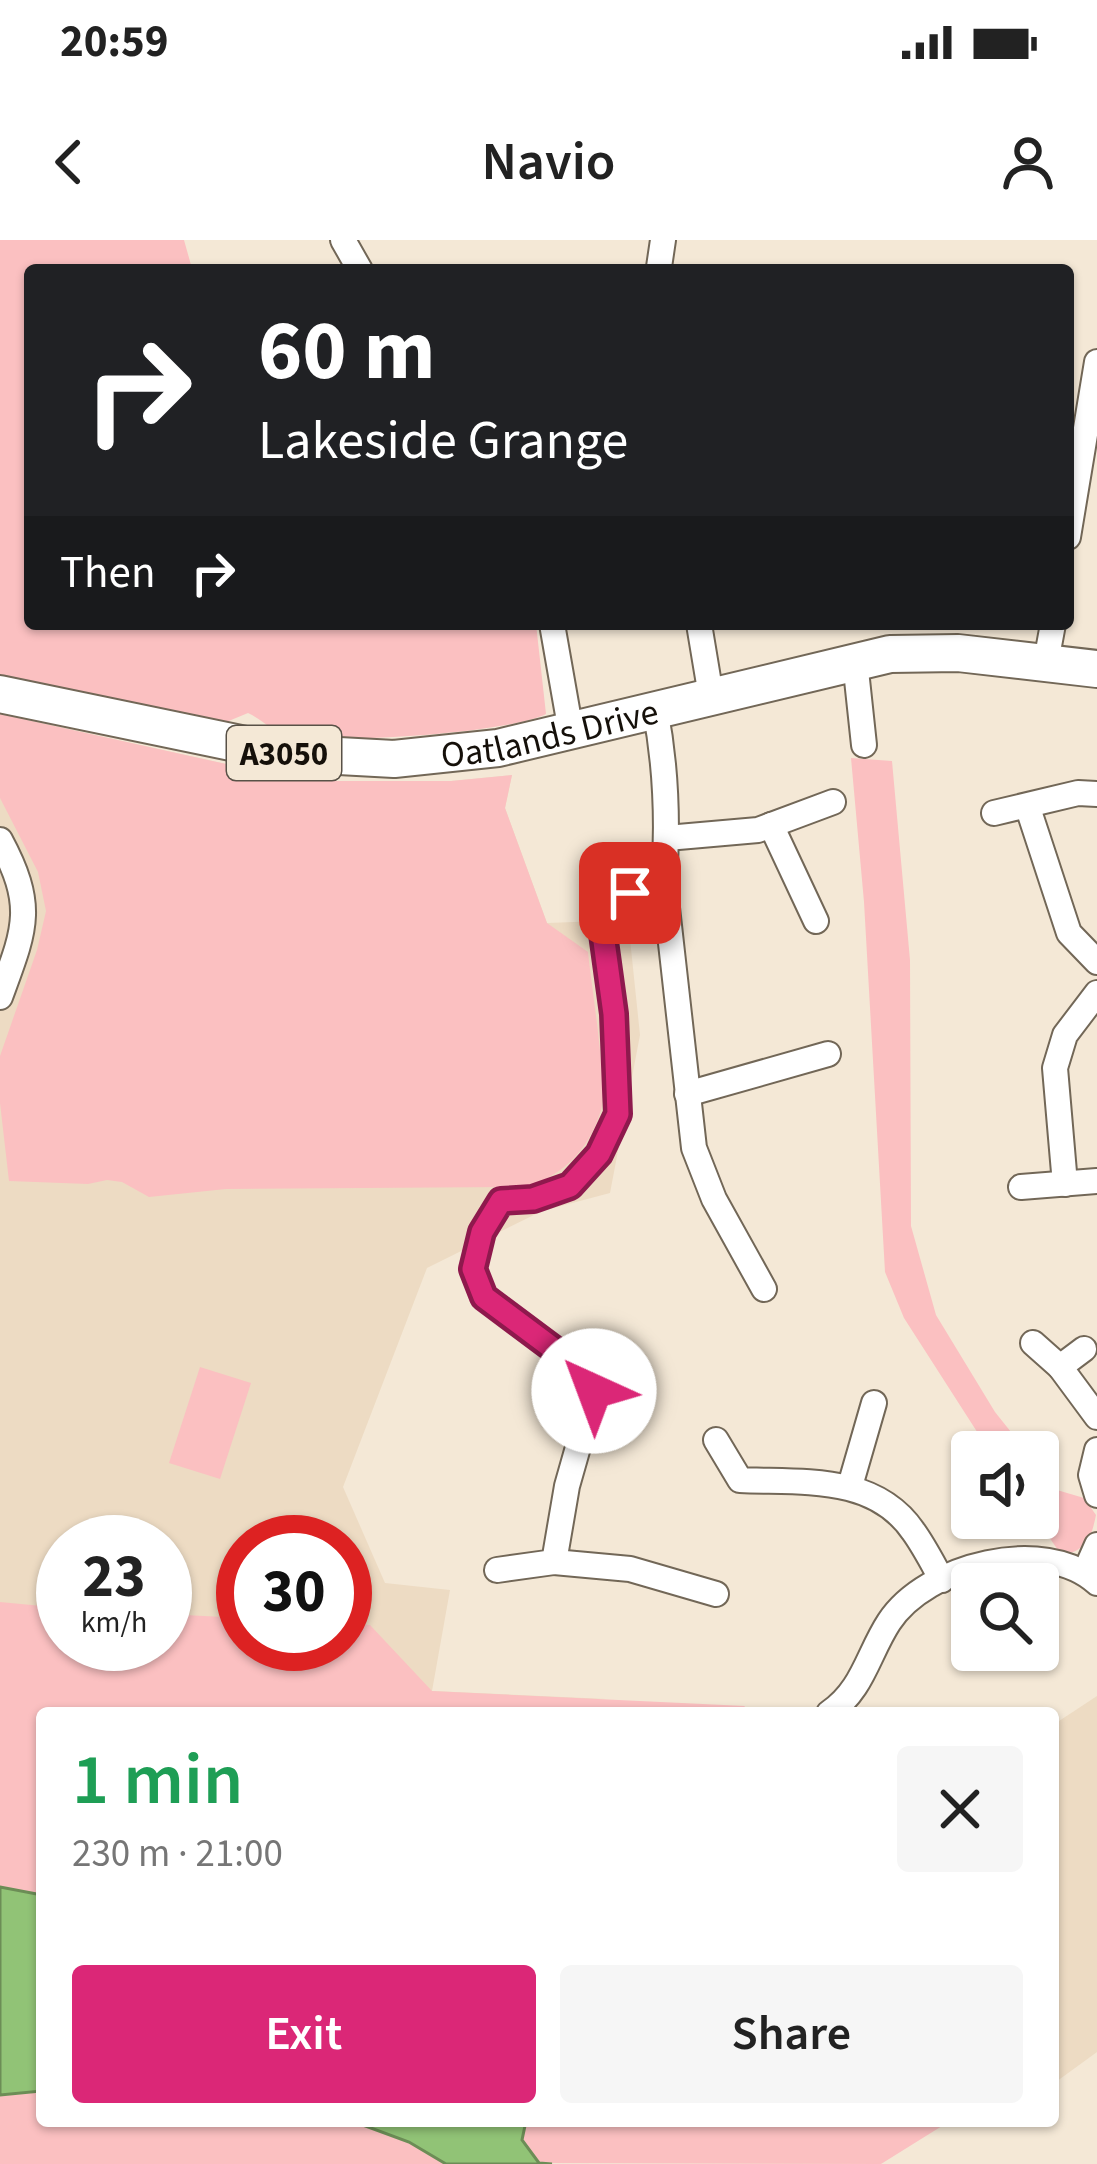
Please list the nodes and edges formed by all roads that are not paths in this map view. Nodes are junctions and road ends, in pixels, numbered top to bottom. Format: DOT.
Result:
graph roads {
  1 [pos="1097,362"];
  2 [pos="1074,501"];
  3 [pos="553,630"];
  4 [pos="699,630"];
  5 [pos="1052,630"];
  6 [pos="855,661"];
  7 [pos="1046,662"];
  8 [pos="1097,669"];
  9 [pos="0,694"];
  10 [pos="711,697"];
  11 [pos="656,710"];
  12 [pos="572,732"];
  13 [pos="864,745"];
  14 [pos="1097,794"];
  15 [pos="833,802"];
  16 [pos="1028,808"];
  17 [pos="994,813"];
  18 [pos="771,825"];
  19 [pos="667,838"];
  20 [pos="0,840"];
  21 [pos="664,881"];
  22 [pos="816,921"];
  23 [pos="1097,962"];
  24 [pos="1097,993"];
  25 [pos="0,997"];
  26 [pos="828,1054"];
  27 [pos="687,1094"];
  28 [pos="1097,1181"];
  29 [pos="1065,1184"];
  30 [pos="1021,1187"];
  31 [pos="764,1288"];
  32 [pos="1033,1343"];
  33 [pos="1084,1349"];
  34 [pos="1060,1366"];
  35 [pos="874,1403"];
  36 [pos="1097,1417"];
  37 [pos="716,1440"];
  38 [pos="1097,1450"];
  39 [pos="850,1486"];
  40 [pos="1097,1495"];
  41 [pos="1097,1545"];
  42 [pos="554,1562"];
  43 [pos="497,1570"];
  44 [pos="1091,1577"];
  45 [pos="942,1580"];
  46 [pos="716,1594"];
  47 [pos="838,1707"];
  1 -- 2 [label="street"];
  3 -- 12 [label="street"];
  4 -- 10 [label="street"];
  5 -- 7 [label="street"];
  6 -- 7 [label="main road, Oatlands Drive / A3050"];
  6 -- 10 [label="main road, Oatlands Drive / A3050"];
  6 -- 13 [label="street"];
  7 -- 8 [label="main road, Oatlands Drive / A3050"];
  9 -- 12 [label="main road, Oatlands Drive / A3050"];
  10 -- 11 [label="main road, Oatlands Drive / A3050"];
  11 -- 12 [label="main road, Oatlands Drive / A3050"];
  11 -- 19 [label="street"];
  14 -- 16 [label="street"];
  15 -- 18 [label="street"];
  16 -- 17 [label="street"];
  16 -- 23 [label="street"];
  18 -- 19 [label="street"];
  18 -- 22 [label="street"];
  19 -- 21 [label="street"];
  20 -- 25 [label="street"];
  21 -- 27 [label="street"];
  21 -- 42 [label="street"];
  24 -- 29 [label="street"];
  26 -- 27 [label="street"];
  27 -- 31 [label="street"];
  28 -- 29 [label="street"];
  29 -- 30 [label="street"];
  32 -- 34 [label="street"];
  33 -- 34 [label="street"];
  34 -- 36 [label="street"];
  35 -- 39 [label="street"];
  37 -- 39 [label="street"];
  38 -- 40 [label="street"];
  39 -- 45 [label="street"];
  41 -- 44 [label="street"];
  42 -- 43 [label="street"];
  42 -- 46 [label="street"];
  44 -- 45 [label="street"];
  45 -- 47 [label="street"];
}
